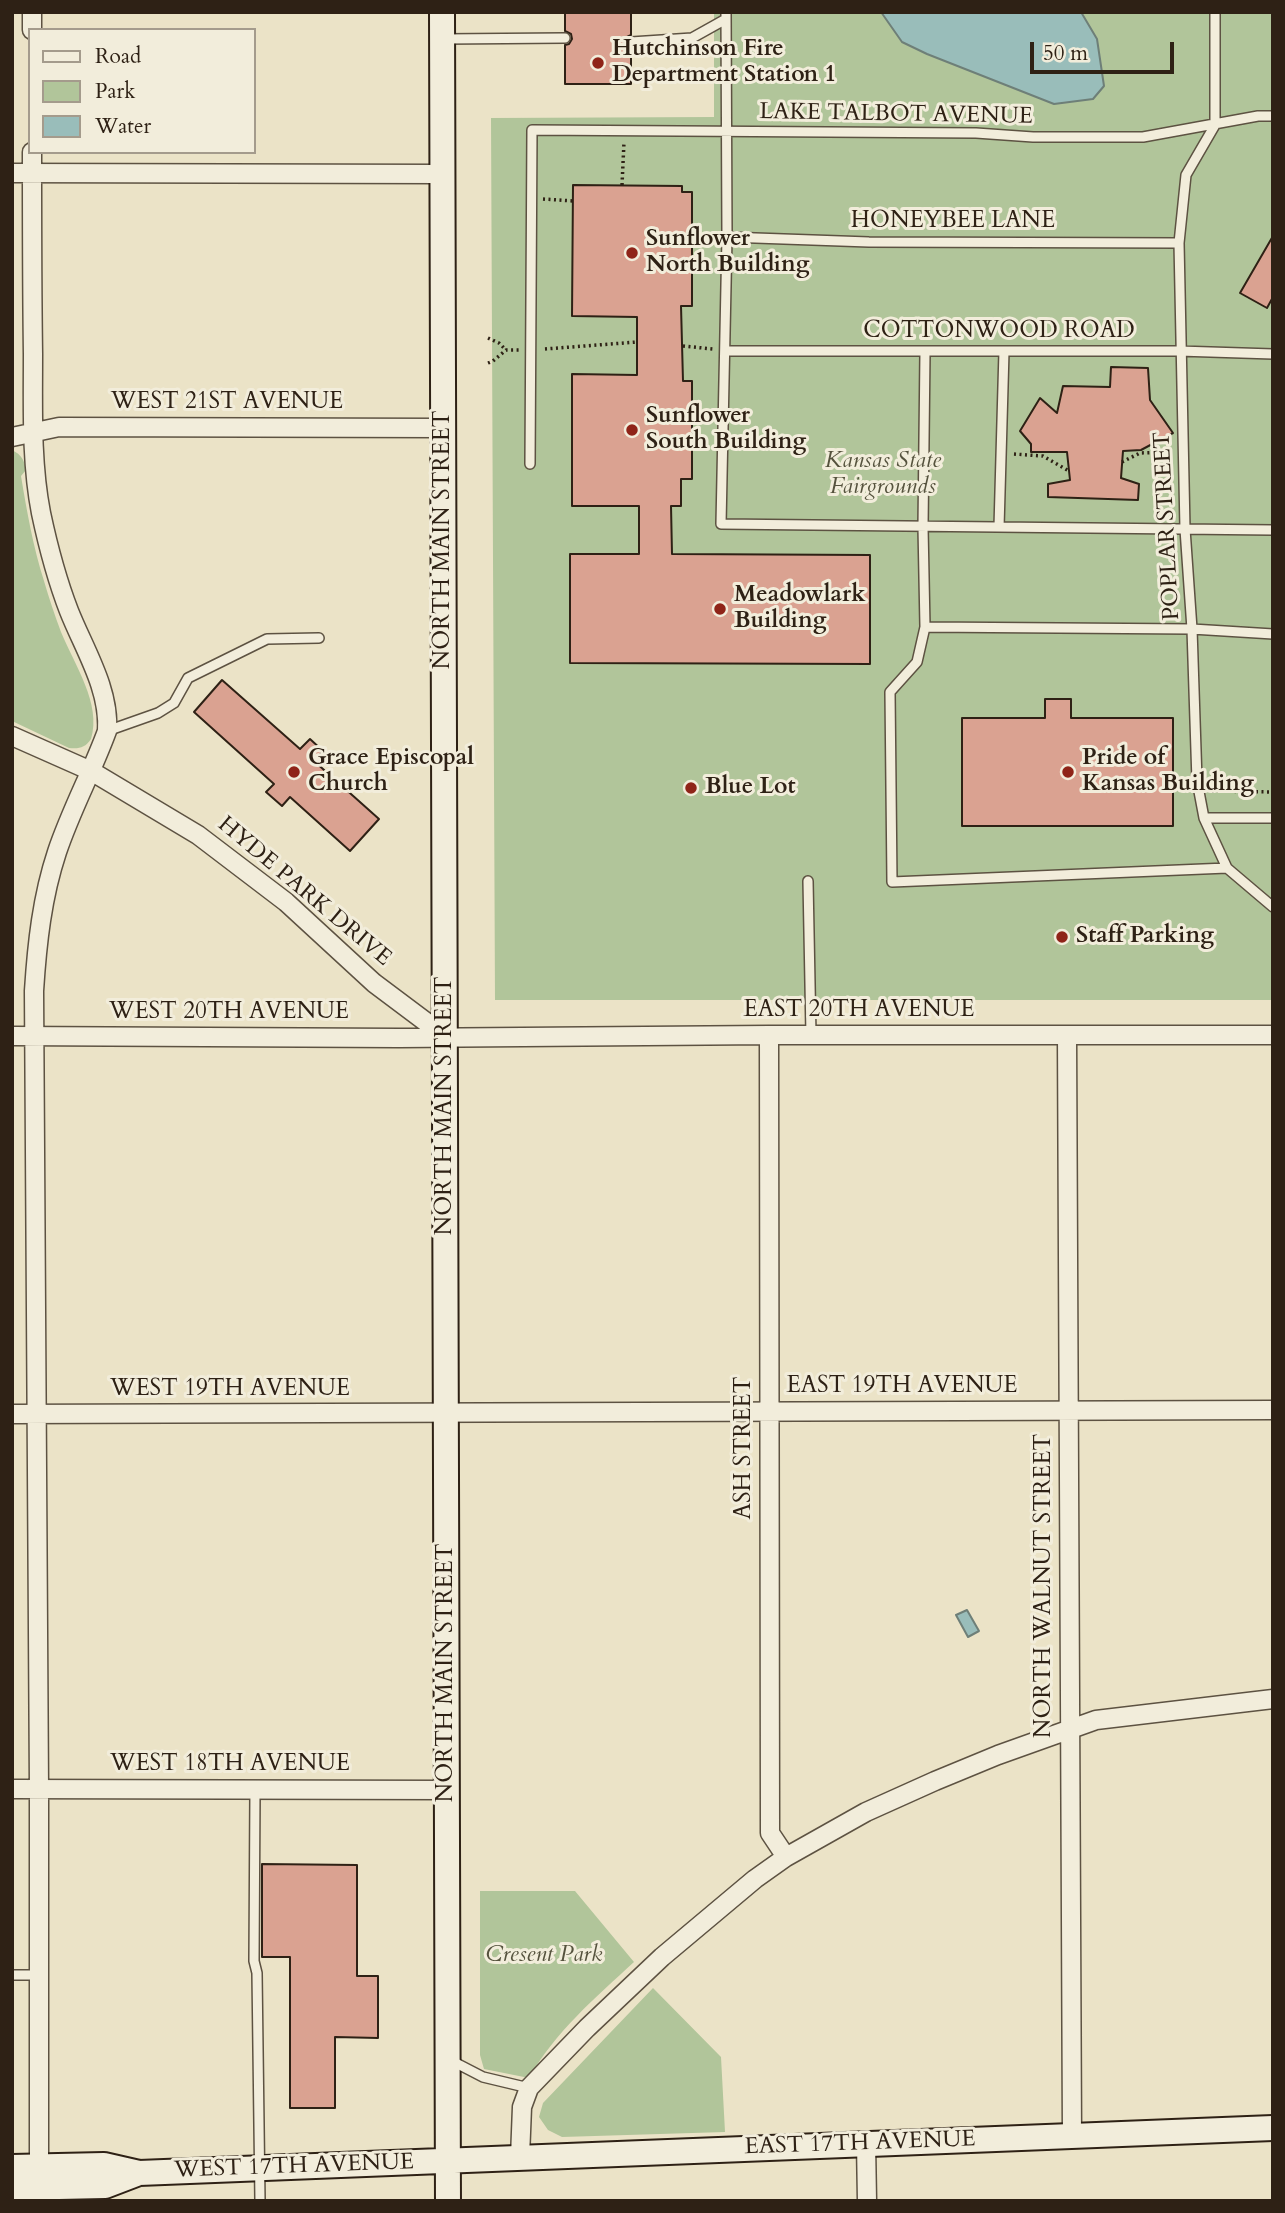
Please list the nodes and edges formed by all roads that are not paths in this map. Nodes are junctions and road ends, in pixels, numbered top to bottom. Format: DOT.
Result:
graph roads {
  1 [pos="442,12"];
  2 [pos="1215,12"];
  3 [pos="726,15"];
  4 [pos="565,38"];
  5 [pos="442,39"];
  6 [pos="631,42"];
  7 [pos="1273,116"];
  8 [pos="1215,125"];
  9 [pos="728,132"];
  10 [pos="32,154"];
  11 [pos="12,173"];
  12 [pos="32,173"];
  13 [pos="442,174"];
  14 [pos="727,237"];
  15 [pos="1179,243"];
  16 [pos="726,351"];
  17 [pos="1004,351"];
  18 [pos="1179,351"];
  19 [pos="925,352"];
  20 [pos="1273,354"];
  21 [pos="443,428"];
  22 [pos="34,431"];
  23 [pos="12,437"];
  24 [pos="530,464"];
  25 [pos="923,527"];
  26 [pos="999,527"];
  27 [pos="1185,529"];
  28 [pos="1273,530"];
  29 [pos="925,627"];
  30 [pos="1192,629"];
  31 [pos="1273,634"];
  32 [pos="318,638"];
  33 [pos="107,731"];
  34 [pos="12,736"];
  35 [pos="91,771"];
  36 [pos="1204,818"];
  37 [pos="1273,818"];
  38 [pos="1227,868"];
  39 [pos="808,881"];
  40 [pos="1273,907"];
  41 [pos="769,1035"];
  42 [pos="811,1035"];
  43 [pos="1067,1035"];
  44 [pos="1273,1035"];
  45 [pos="12,1036"];
  46 [pos="34,1036"];
  47 [pos="446,1037"];
  48 [pos="1273,1410"];
  49 [pos="1068,1411"];
  50 [pos="447,1413"];
  51 [pos="770,1413"];
  52 [pos="12,1415"];
  53 [pos="36,1415"];
  54 [pos="1273,1699"];
  55 [pos="1070,1730"];
  56 [pos="12,1789"];
  57 [pos="39,1789"];
  58 [pos="255,1790"];
  59 [pos="447,1790"];
  60 [pos="786,1857"];
  61 [pos="12,1975"];
  62 [pos="38,1975"];
  63 [pos="448,2059"];
  64 [pos="529,2088"];
  65 [pos="1273,2129"];
  66 [pos="1072,2136"];
  67 [pos="866,2143"];
  68 [pos="520,2157"];
  69 [pos="448,2161"];
  70 [pos="12,2167"];
  71 [pos="260,2169"];
  72 [pos="39,2185"];
  73 [pos="12,2188"];
  74 [pos="260,2201"];
  75 [pos="448,2201"];
  76 [pos="867,2201"];
  1 -- 5 [label="main road, NORTH MAIN STREET"];
  2 -- 8 [label="lane"];
  3 -- 6 [label="lane"];
  3 -- 9 [label="lane"];
  4 -- 5 [label="lane"];
  5 -- 13 [label="main road, NORTH MAIN STREET"];
  7 -- 8 [label="lane, LAKE TALBOT AVENUE"];
  8 -- 9 [label="lane, LAKE TALBOT AVENUE"];
  8 -- 15 [label="lane, POPLAR STREET"];
  9 -- 14 [label="lane"];
  9 -- 24 [label="lane, LAKE TALBOT AVENUE"];
  10 -- 12 [label="street"];
  11 -- 12 [label="street"];
  12 -- 13 [label="street"];
  12 -- 22 [label="street"];
  13 -- 21 [label="main road, NORTH MAIN STREET"];
  14 -- 15 [label="lane, HONEYBEE LANE"];
  14 -- 16 [label="lane"];
  15 -- 18 [label="lane, POPLAR STREET"];
  16 -- 19 [label="lane, COTTONWOOD ROAD"];
  16 -- 25 [label="lane"];
  17 -- 18 [label="lane, COTTONWOOD ROAD"];
  17 -- 19 [label="lane, COTTONWOOD ROAD"];
  17 -- 26 [label="lane"];
  18 -- 20 [label="lane, COTTONWOOD ROAD"];
  18 -- 27 [label="lane, POPLAR STREET"];
  19 -- 25 [label="lane"];
  21 -- 22 [label="street, WEST 21ST AVENUE"];
  21 -- 47 [label="main road, NORTH MAIN STREET"];
  22 -- 23 [label="street, WEST 21ST AVENUE"];
  22 -- 33 [label="street"];
  25 -- 26 [label="lane"];
  25 -- 29 [label="lane"];
  26 -- 27 [label="lane"];
  27 -- 28 [label="lane"];
  27 -- 30 [label="lane, POPLAR STREET"];
  29 -- 30 [label="lane"];
  29 -- 38 [label="lane"];
  30 -- 31 [label="lane"];
  30 -- 36 [label="lane, POPLAR STREET"];
  32 -- 33 [label="lane"];
  33 -- 35 [label="street"];
  34 -- 35 [label="street, HYDE PARK DRIVE"];
  35 -- 46 [label="street"];
  35 -- 47 [label="street, HYDE PARK DRIVE"];
  36 -- 37 [label="lane"];
  36 -- 38 [label="lane, POPLAR STREET"];
  38 -- 40 [label="lane, POPLAR STREET"];
  39 -- 42 [label="lane"];
  41 -- 42 [label="street, EAST 20TH AVENUE"];
  41 -- 47 [label="street, EAST 20TH AVENUE"];
  41 -- 51 [label="street, ASH STREET"];
  42 -- 43 [label="street, EAST 20TH AVENUE"];
  43 -- 44 [label="street, EAST 20TH AVENUE"];
  43 -- 49 [label="street, NORTH WALNUT STREET"];
  45 -- 46 [label="street, WEST 20TH AVENUE"];
  46 -- 47 [label="street, WEST 20TH AVENUE"];
  46 -- 53 [label="street"];
  47 -- 50 [label="main road, NORTH MAIN STREET"];
  48 -- 49 [label="street, EAST 19TH AVENUE"];
  49 -- 51 [label="street, EAST 19TH AVENUE"];
  49 -- 55 [label="street, NORTH WALNUT STREET"];
  50 -- 51 [label="street, EAST 19TH AVENUE"];
  50 -- 53 [label="street, WEST 19TH AVENUE"];
  50 -- 59 [label="main road, NORTH MAIN STREET"];
  51 -- 60 [label="street, ASH STREET"];
  52 -- 53 [label="street, WEST 19TH AVENUE"];
  53 -- 57 [label="street"];
  54 -- 55 [label="street"];
  55 -- 60 [label="street"];
  55 -- 66 [label="street, NORTH WALNUT STREET"];
  56 -- 57 [label="street, WEST 18TH AVENUE"];
  57 -- 58 [label="street, WEST 18TH AVENUE"];
  57 -- 62 [label="street"];
  58 -- 59 [label="street, WEST 18TH AVENUE"];
  58 -- 71 [label="lane"];
  59 -- 63 [label="main road, NORTH MAIN STREET"];
  60 -- 64 [label="street"];
  61 -- 62 [label="lane"];
  62 -- 72 [label="street"];
  63 -- 64 [label="lane"];
  63 -- 69 [label="main road, NORTH MAIN STREET"];
  64 -- 68 [label="street"];
  65 -- 66 [label="main road, EAST 17TH AVENUE"];
  66 -- 67 [label="main road, EAST 17TH AVENUE"];
  67 -- 68 [label="main road, EAST 17TH AVENUE"];
  67 -- 76 [label="street"];
  68 -- 69 [label="main road, EAST 17TH AVENUE"];
  69 -- 71 [label="main road, WEST 17TH AVENUE"];
  69 -- 75 [label="main road, NORTH MAIN STREET"];
  70 -- 72 [label="main road, WEST 17TH AVENUE"];
  71 -- 72 [label="main road, WEST 17TH AVENUE"];
  71 -- 74 [label="lane"];
  72 -- 73 [label="main road, WEST 17TH AVENUE"];
}
